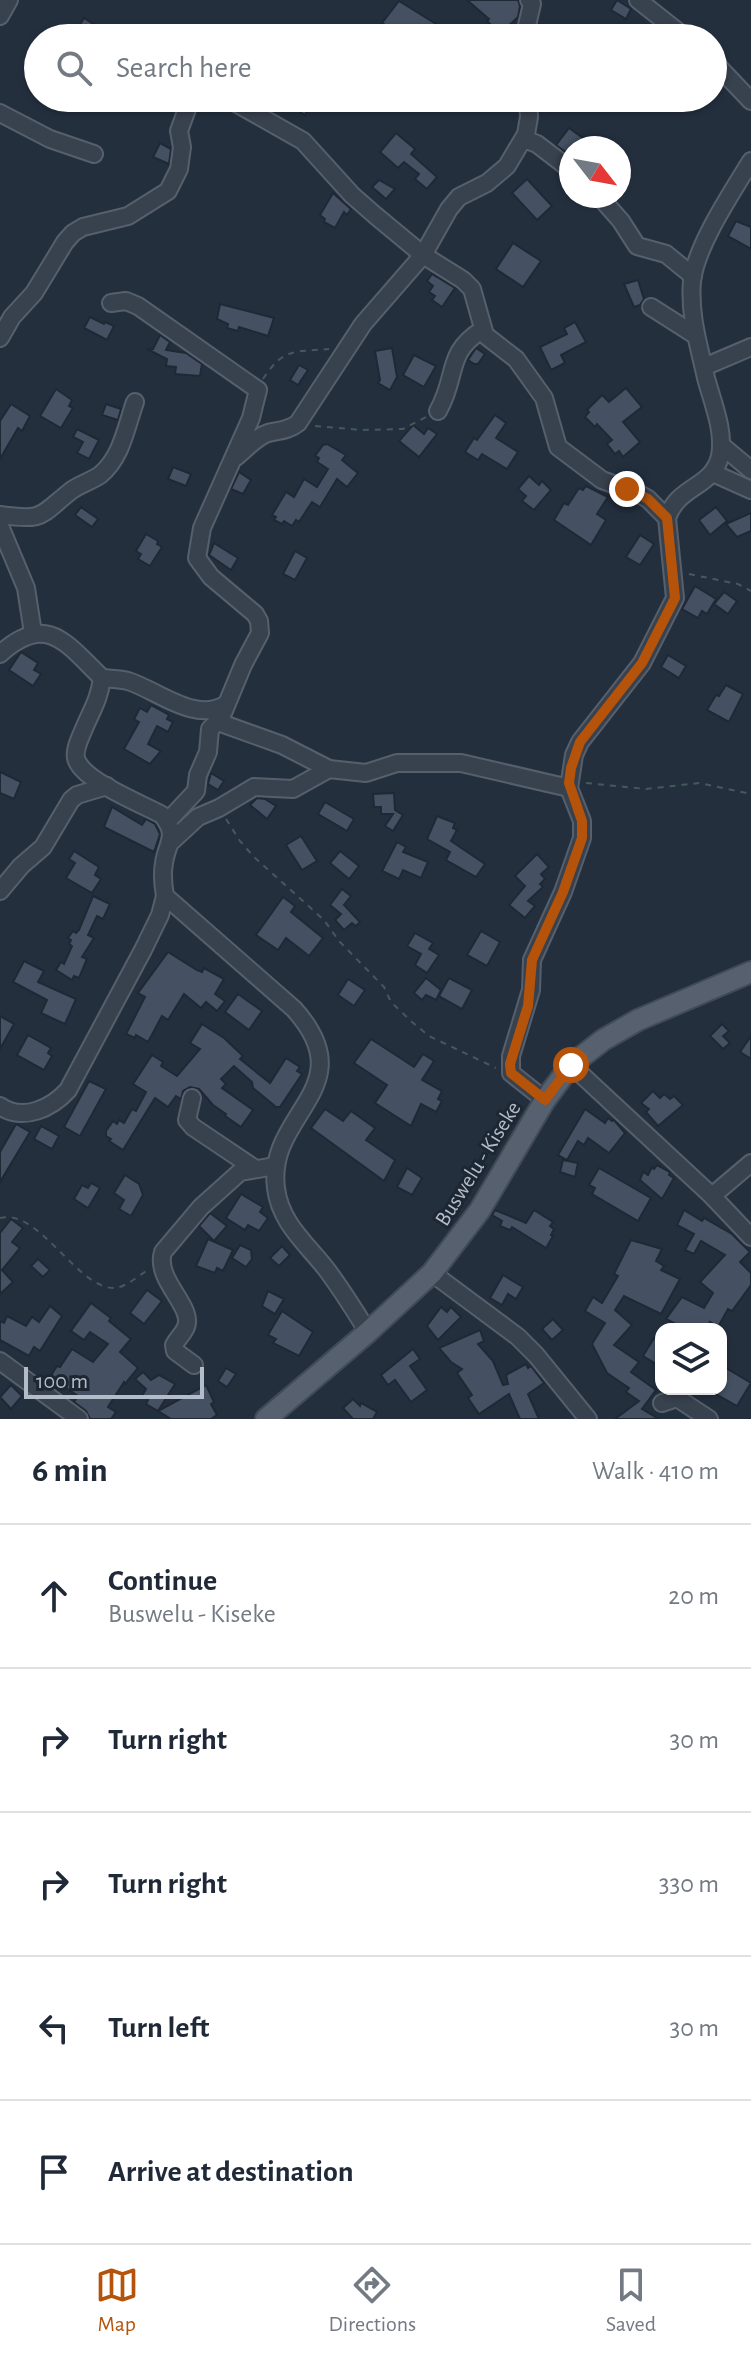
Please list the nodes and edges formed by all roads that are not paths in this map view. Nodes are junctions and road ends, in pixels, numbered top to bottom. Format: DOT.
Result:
graph roads {
  1 [pos="9,0"];
  2 [pos="638,0"];
  3 [pos="534,1"];
  4 [pos="0,16"];
  5 [pos="528,24"];
  6 [pos="668,24"];
  7 [pos="727,76"];
  8 [pos="751,101"];
  9 [pos="186,112"];
  10 [pos="252,112"];
  11 [pos="529,112"];
  12 [pos="0,113"];
  13 [pos="524,139"];
  14 [pos="94,154"];
  15 [pos="559,161"];
  16 [pos="751,161"];
  17 [pos="610,208"];
  18 [pos="423,255"];
  19 [pos="693,276"];
  20 [pos="111,303"];
  21 [pos="651,307"];
  22 [pos="482,330"];
  23 [pos="695,335"];
  24 [pos="0,338"];
  25 [pos="751,347"];
  26 [pos="704,367"];
  27 [pos="135,402"];
  28 [pos="438,411"];
  29 [pos="721,445"];
  30 [pos="234,459"];
  31 [pos="751,470"];
  32 [pos="713,473"];
  33 [pos="751,490"];
  34 [pos="0,515"];
  35 [pos="667,518"];
  36 [pos="0,526"];
  37 [pos="4,556"];
  38 [pos="33,633"];
  39 [pos="0,654"];
  40 [pos="102,678"];
  41 [pos="225,705"];
  42 [pos="218,722"];
  43 [pos="329,769"];
  44 [pos="569,785"];
  45 [pos="107,786"];
  46 [pos="170,819"];
  47 [pos="193,822"];
  48 [pos="172,841"];
  49 [pos="0,891"];
  50 [pos="165,896"];
  51 [pos="751,972"];
  52 [pos="571,1065"];
  53 [pos="192,1098"];
  54 [pos="545,1100"];
  55 [pos="0,1106"];
  56 [pos="751,1163"];
  57 [pos="275,1166"];
  58 [pos="254,1168"];
  59 [pos="712,1196"];
  60 [pos="751,1237"];
  61 [pos="432,1273"];
  62 [pos="368,1332"];
  63 [pos="0,1361"];
  64 [pos="194,1365"];
  65 [pos="662,1403"];
  66 [pos="273,1417"];
  67 [pos="79,1419"];
  68 [pos="588,1419"];
  69 [pos="709,1419"];
  1 -- 4 [label="street"];
  2 -- 6 [label="street"];
  3 -- 5 [label="street"];
  7 -- 8 [label="street"];
  9 -- 24 [label="street"];
  10 -- 18 [label="street"];
  11 -- 13 [label="street"];
  12 -- 14 [label="street"];
  13 -- 15 [label="street"];
  13 -- 18 [label="street"];
  16 -- 19 [label="street"];
  17 -- 19 [label="street"];
  18 -- 22 [label="street"];
  18 -- 30 [label="street"];
  19 -- 23 [label="street"];
  20 -- 30 [label="street"];
  21 -- 23 [label="street"];
  22 -- 28 [label="street"];
  22 -- 35 [label="street"];
  23 -- 26 [label="street"];
  25 -- 26 [label="street"];
  26 -- 29 [label="street"];
  27 -- 34 [label="street"];
  29 -- 31 [label="street"];
  29 -- 32 [label="street"];
  30 -- 41 [label="street"];
  32 -- 33 [label="street"];
  32 -- 35 [label="street"];
  35 -- 44 [label="street"];
  36 -- 37 [label="street"];
  37 -- 38 [label="street"];
  38 -- 39 [label="street"];
  38 -- 40 [label="street"];
  40 -- 41 [label="street"];
  40 -- 45 [label="street"];
  41 -- 42 [label="street"];
  42 -- 43 [label="street"];
  42 -- 46 [label="street"];
  43 -- 44 [label="street"];
  43 -- 47 [label="street"];
  44 -- 54 [label="street"];
  45 -- 46 [label="street"];
  45 -- 49 [label="street"];
  46 -- 47 [label="street"];
  46 -- 48 [label="street"];
  47 -- 48 [label="street"];
  48 -- 50 [label="street"];
  50 -- 55 [label="street"];
  50 -- 57 [label="street"];
  51 -- 52 [label="main road, Buswelu - Kiseke"];
  52 -- 54 [label="main road, Buswelu - Kiseke"];
  52 -- 59 [label="street"];
  53 -- 58 [label="street"];
  54 -- 61 [label="main road, Buswelu - Kiseke"];
  56 -- 59 [label="street"];
  57 -- 58 [label="street"];
  57 -- 62 [label="street"];
  58 -- 64 [label="street"];
  59 -- 60 [label="street"];
  61 -- 62 [label="main road, Buswelu - Kiseke"];
  61 -- 68 [label="street"];
  62 -- 66 [label="main road, Buswelu - Kiseke"];
  63 -- 67 [label="street"];
  65 -- 69 [label="street"];
}
